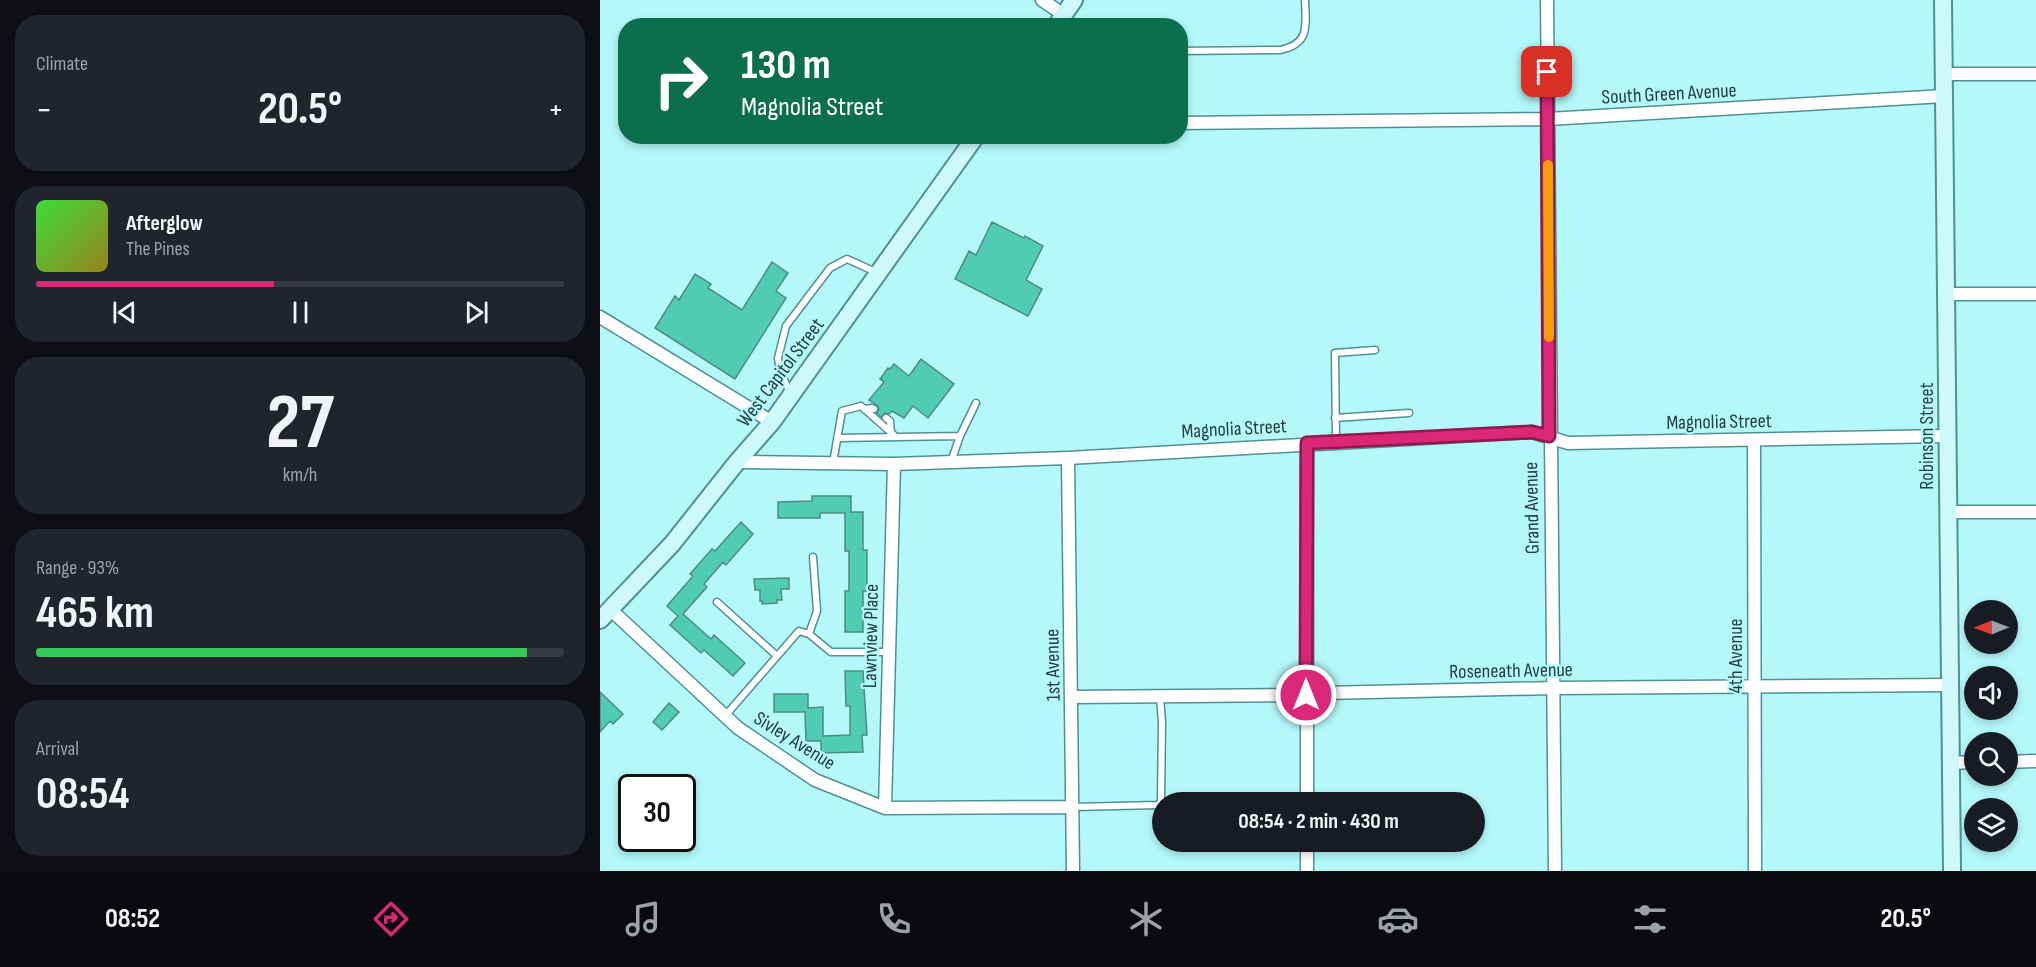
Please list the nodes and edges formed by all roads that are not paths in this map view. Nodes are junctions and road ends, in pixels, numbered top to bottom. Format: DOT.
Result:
graph roads {
  1 [pos="1042,0"];
  2 [pos="1074,0"];
  3 [pos="1305,0"];
  4 [pos="1547,0"];
  5 [pos="1943,0"];
  6 [pos="1058,18"];
  7 [pos="1061,18"];
  8 [pos="1188,51"];
  9 [pos="1944,74"];
  10 [pos="2036,74"];
  11 [pos="1944,96"];
  12 [pos="1548,120"];
  13 [pos="1188,123"];
  14 [pos="970,144"];
  15 [pos="879,273"];
  16 [pos="1946,294"];
  17 [pos="2036,294"];
  18 [pos="600,317"];
  19 [pos="1375,350"];
  20 [pos="791,395"];
  21 [pos="976,403"];
  22 [pos="864,409"];
  23 [pos="874,410"];
  24 [pos="1409,413"];
  25 [pos="886,418"];
  26 [pos="1335,418"];
  27 [pos="772,422"];
  28 [pos="894,435"];
  29 [pos="960,436"];
  30 [pos="1549,436"];
  31 [pos="1947,436"];
  32 [pos="837,438"];
  33 [pos="1754,440"];
  34 [pos="1336,442"];
  35 [pos="1307,443"];
  36 [pos="1068,458"];
  37 [pos="737,462"];
  38 [pos="951,462"];
  39 [pos="834,463"];
  40 [pos="894,464"];
  41 [pos="1948,512"];
  42 [pos="2036,512"];
  43 [pos="813,557"];
  44 [pos="717,602"];
  45 [pos="605,614"];
  46 [pos="809,634"];
  47 [pos="889,652"];
  48 [pos="777,656"];
  49 [pos="1950,685"];
  50 [pos="1755,686"];
  51 [pos="1554,688"];
  52 [pos="1306,695"];
  53 [pos="1072,697"];
  54 [pos="1160,697"];
  55 [pos="725,716"];
  56 [pos="2036,761"];
  57 [pos="1964,762"];
  58 [pos="2018,762"];
  59 [pos="1951,763"];
  60 [pos="1307,792"];
  61 [pos="1073,807"];
  62 [pos="885,808"];
  63 [pos="1307,852"];
  64 [pos="1073,871"];
  65 [pos="1307,871"];
  66 [pos="1555,871"];
  67 [pos="1755,871"];
  68 [pos="1952,871"];
  1 -- 6 [label="street"];
  2 -- 7 [label="main road"];
  3 -- 8 [label="lane"];
  4 -- 12 [label="street, Grand Avenue"];
  5 -- 9 [label="main road, Robinson Street"];
  9 -- 10 [label="street"];
  9 -- 11 [label="main road, Robinson Street"];
  11 -- 12 [label="street, South Green Avenue"];
  11 -- 16 [label="main road, Robinson Street"];
  12 -- 13 [label="street, South Green Avenue"];
  12 -- 30 [label="street, Grand Avenue"];
  14 -- 15 [label="main road, West Capitol Street"];
  15 -- 20 [label="main road, West Capitol Street"];
  15 -- 20 [label="lane"];
  16 -- 17 [label="street"];
  16 -- 31 [label="main road, Robinson Street"];
  18 -- 27 [label="street"];
  19 -- 26 [label="lane"];
  20 -- 27 [label="main road, West Capitol Street"];
  21 -- 29 [label="lane"];
  22 -- 23 [label="lane"];
  22 -- 28 [label="lane"];
  22 -- 32 [label="lane"];
  24 -- 26 [label="lane"];
  25 -- 28 [label="lane"];
  26 -- 34 [label="lane"];
  27 -- 37 [label="main road, West Capitol Street"];
  28 -- 29 [label="lane"];
  28 -- 32 [label="lane"];
  29 -- 38 [label="lane"];
  30 -- 33 [label="street, Magnolia Street"];
  30 -- 34 [label="street, Magnolia Street"];
  30 -- 51 [label="street, Grand Avenue"];
  31 -- 33 [label="street, Magnolia Street"];
  31 -- 41 [label="main road, Robinson Street"];
  32 -- 39 [label="lane"];
  33 -- 50 [label="street, 4th Avenue"];
  34 -- 35 [label="street, Magnolia Street"];
  35 -- 36 [label="street, Magnolia Street"];
  35 -- 52 [label="street"];
  36 -- 38 [label="street, Magnolia Street"];
  36 -- 53 [label="street, 1st Avenue"];
  37 -- 39 [label="street, Magnolia Street"];
  37 -- 45 [label="main road, West Capitol Street"];
  38 -- 40 [label="street, Magnolia Street"];
  39 -- 40 [label="street, Magnolia Street"];
  40 -- 47 [label="street, Lawnview Place"];
  41 -- 42 [label="street"];
  41 -- 49 [label="main road, Robinson Street"];
  43 -- 46 [label="lane"];
  44 -- 48 [label="lane"];
  45 -- 55 [label="street, Sivley Avenue"];
  46 -- 47 [label="lane"];
  46 -- 48 [label="lane"];
  47 -- 62 [label="street, Lawnview Place"];
  48 -- 55 [label="lane"];
  49 -- 50 [label="street, Roseneath Avenue"];
  49 -- 59 [label="main road, Robinson Street"];
  50 -- 51 [label="street, Roseneath Avenue"];
  50 -- 67 [label="street, 4th Avenue"];
  51 -- 52 [label="street, Roseneath Avenue"];
  51 -- 66 [label="street, Grand Avenue"];
  52 -- 54 [label="street, Roseneath Avenue"];
  52 -- 60 [label="street"];
  53 -- 54 [label="street, Roseneath Avenue"];
  53 -- 61 [label="street, 1st Avenue"];
  54 -- 61 [label="lane"];
  55 -- 62 [label="street, Sivley Avenue"];
  56 -- 58 [label="street"];
  57 -- 59 [label="street"];
  59 -- 68 [label="main road, Robinson Street"];
  61 -- 62 [label="street, Sivley Avenue"];
  61 -- 64 [label="street, 1st Avenue"];
  63 -- 65 [label="street"];
}
